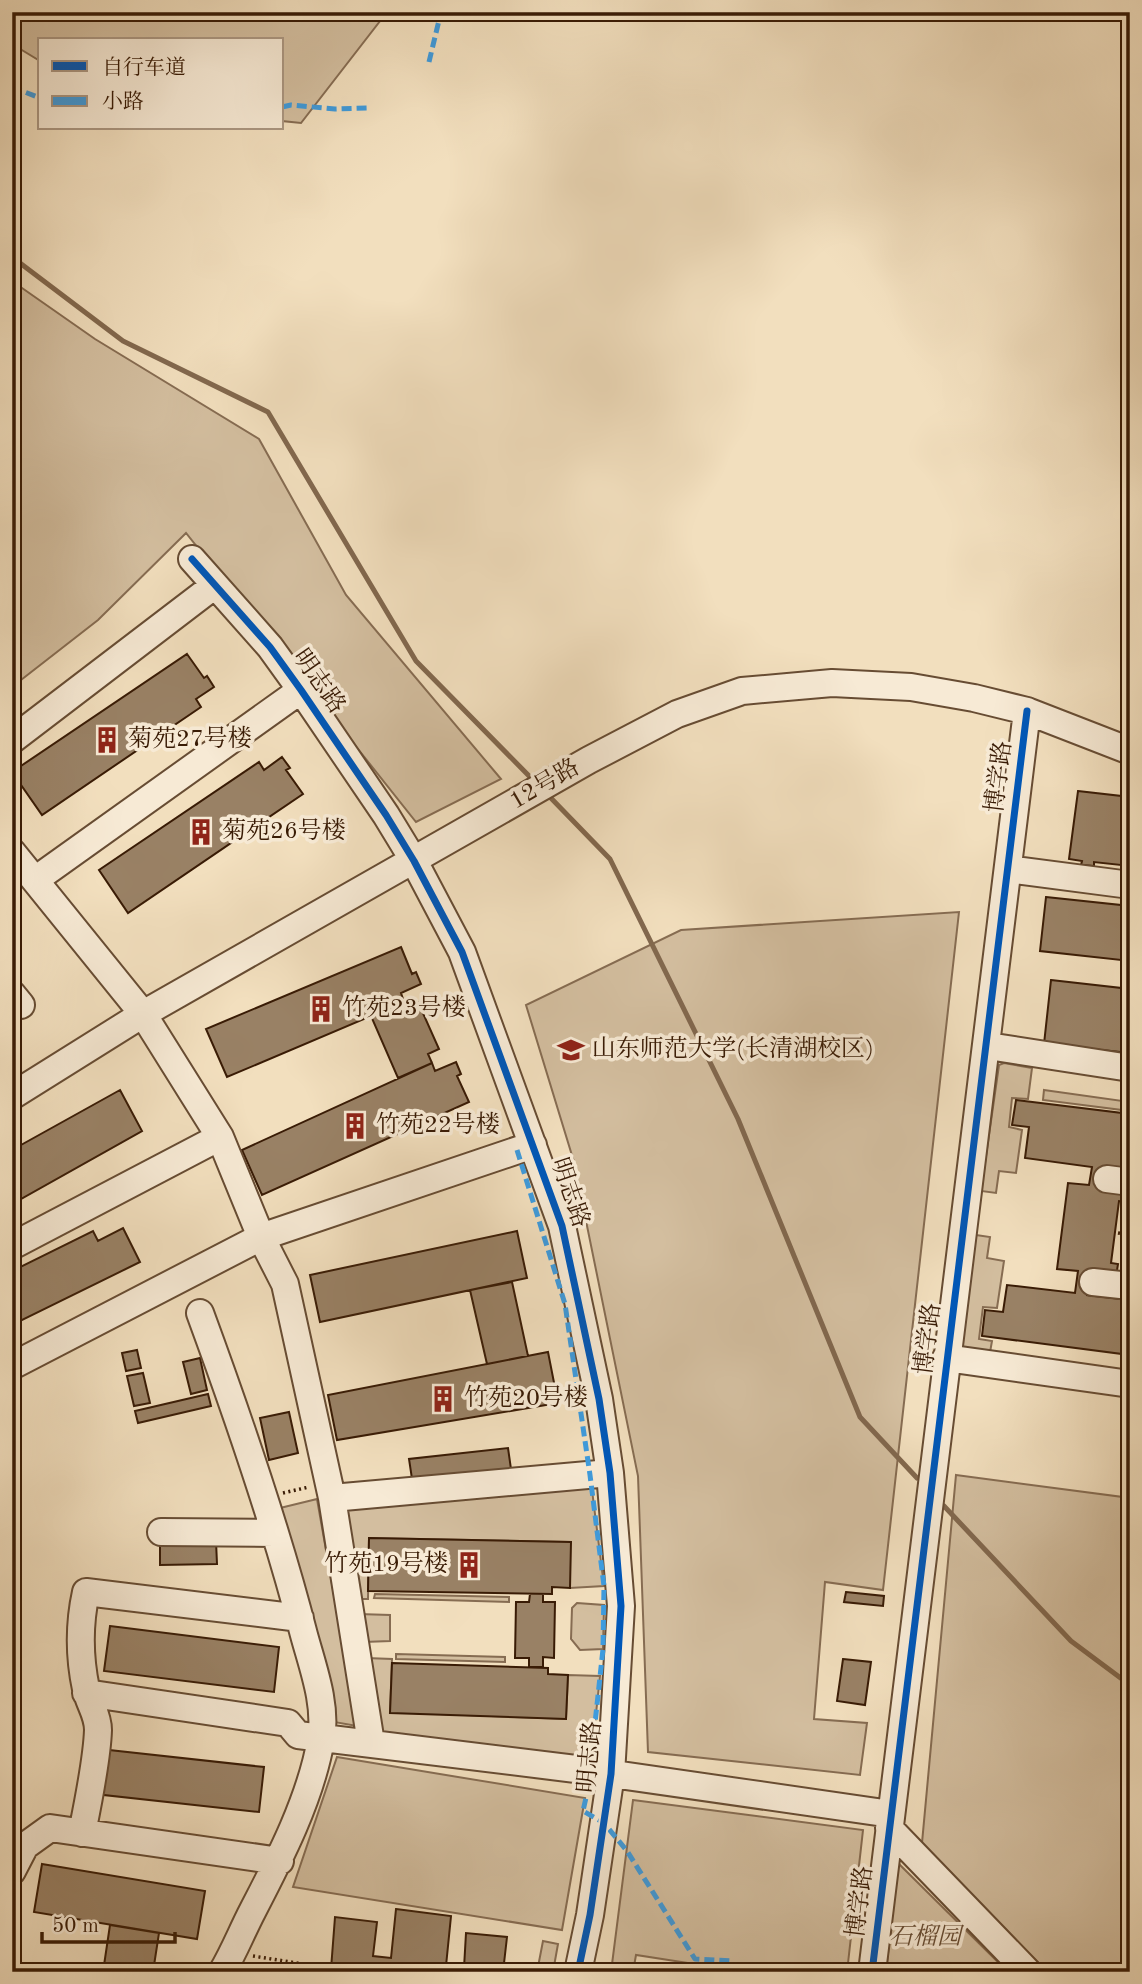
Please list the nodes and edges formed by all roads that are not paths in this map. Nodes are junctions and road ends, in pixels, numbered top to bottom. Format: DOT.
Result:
graph roads {
  1 [pos="192,559"];
  2 [pos="215,585"];
  3 [pos="301,690"];
  4 [pos="1027,711"];
  5 [pos="12,740"];
  6 [pos="1130,751"];
  7 [pos="12,852"];
  8 [pos="414,861"];
  9 [pos="1008,869"];
  10 [pos="35,880"];
  11 [pos="1130,884"];
  12 [pos="143,1014"];
  13 [pos="988,1046"];
  14 [pos="1130,1068"];
  15 [pos="12,1096"];
  16 [pos="220,1138"];
  17 [pos="533,1145"];
  18 [pos="261,1237"];
  19 [pos="12,1246"];
  20 [pos="1093,1282"];
  21 [pos="1130,1286"];
  22 [pos="200,1313"];
  23 [pos="946,1358"];
  24 [pos="12,1366"];
  25 [pos="1130,1384"];
  26 [pos="610,1473"];
  27 [pos="330,1490"];
  28 [pos="161,1532"];
  29 [pos="274,1533"];
  30 [pos="300,1618"];
  31 [pos="86,1693"];
  32 [pos="322,1738"];
  33 [pos="371,1743"];
  34 [pos="611,1774"];
  35 [pos="890,1821"];
  36 [pos="82,1833"];
  37 [pos="280,1861"];
  38 [pos="12,1871"];
  39 [pos="228,1962"];
  40 [pos="578,1972"];
  41 [pos="872,1972"];
  42 [pos="1027,1972"];
  1 -- 2 [label="street, 明志路"];
  2 -- 3 [label="street, 明志路"];
  2 -- 5 [label="street"];
  3 -- 8 [label="street, 明志路"];
  3 -- 10 [label="street"];
  4 -- 6 [label="street, 12号路"];
  4 -- 8 [label="street, 12号路"];
  4 -- 9 [label="street, 博学路"];
  7 -- 10 [label="street"];
  8 -- 12 [label="street, 12号路"];
  8 -- 17 [label="street, 明志路"];
  9 -- 11 [label="street"];
  9 -- 13 [label="street, 博学路"];
  10 -- 12 [label="street"];
  12 -- 15 [label="street, 12号路"];
  12 -- 16 [label="street"];
  13 -- 14 [label="street"];
  13 -- 23 [label="street, 博学路"];
  16 -- 18 [label="street"];
  16 -- 19 [label="street"];
  17 -- 18 [label="street"];
  17 -- 26 [label="street, 明志路"];
  18 -- 24 [label="street"];
  18 -- 27 [label="street"];
  20 -- 21 [label="street"];
  22 -- 29 [label="street"];
  23 -- 25 [label="street"];
  23 -- 35 [label="street, 博学路"];
  26 -- 27 [label="street"];
  26 -- 34 [label="street, 明志路"];
  27 -- 33 [label="street"];
  28 -- 29 [label="street"];
  29 -- 30 [label="street"];
  30 -- 31 [label="street"];
  30 -- 32 [label="street"];
  31 -- 32 [label="street"];
  31 -- 36 [label="street"];
  32 -- 33 [label="street"];
  32 -- 37 [label="street"];
  33 -- 34 [label="street"];
  34 -- 35 [label="street"];
  34 -- 40 [label="street, 明志路"];
  35 -- 41 [label="street, 博学路"];
  35 -- 42 [label="street"];
  36 -- 37 [label="street"];
  36 -- 38 [label="street"];
  37 -- 39 [label="street"];
}
